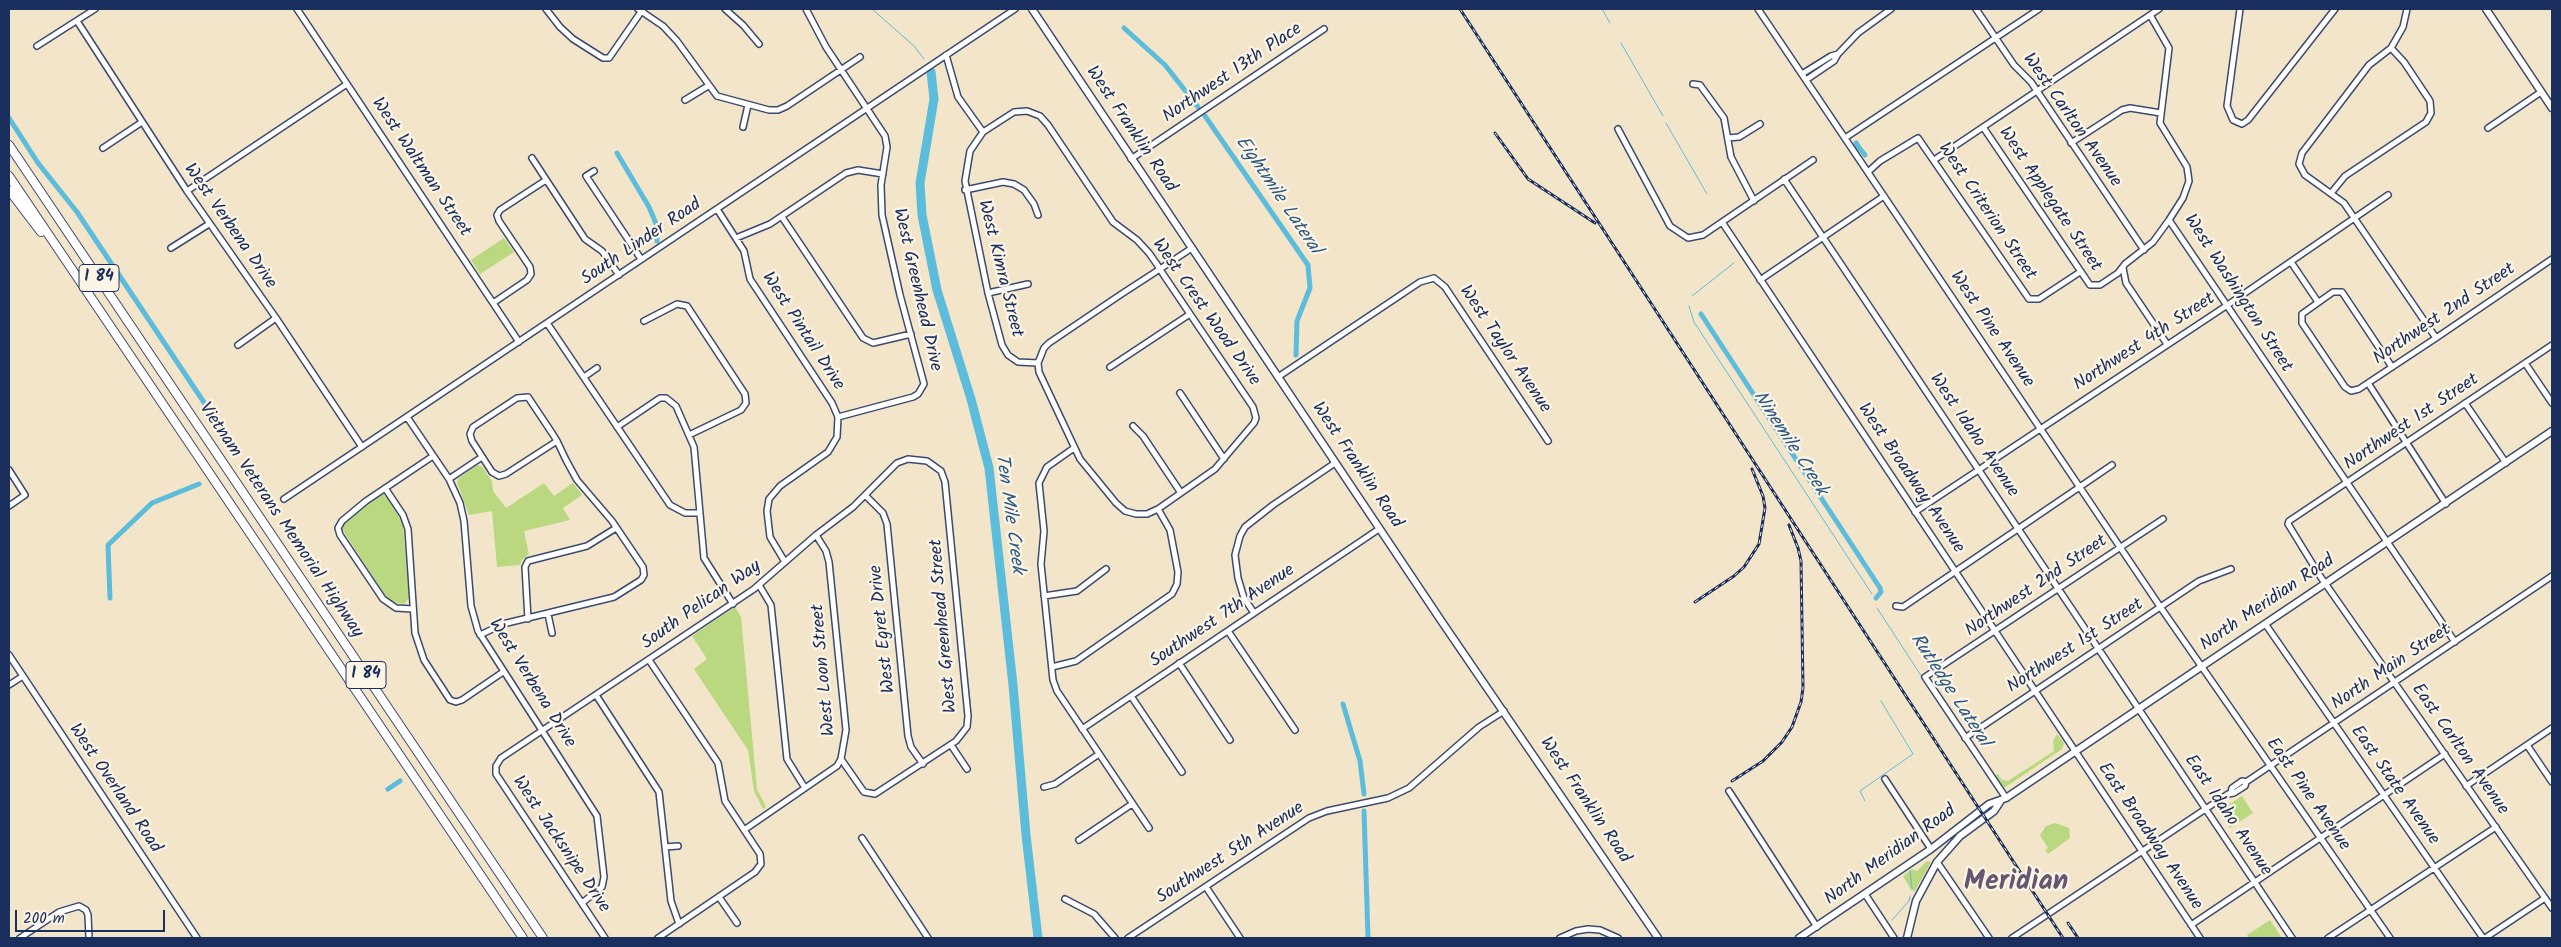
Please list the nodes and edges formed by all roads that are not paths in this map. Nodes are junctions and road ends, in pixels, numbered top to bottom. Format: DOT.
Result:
graph roads {
  1 [pos="95,9"];
  2 [pos="297,9"];
  3 [pos="546,9"];
  4 [pos="725,9"];
  5 [pos="806,9"];
  6 [pos="1015,9"];
  7 [pos="1032,9"];
  8 [pos="1758,9"];
  9 [pos="1890,9"];
  10 [pos="1976,9"];
  11 [pos="2038,9"];
  12 [pos="2159,9"];
  13 [pos="2240,9"];
  14 [pos="2335,9"];
  15 [pos="2408,9"];
  16 [pos="2486,9"];
  17 [pos="641,10"];
  18 [pos="2150,15"];
  19 [pos="77,21"];
  20 [pos="1324,29"];
  21 [pos="1996,38"];
  22 [pos="758,44"];
  23 [pos="37,46"];
  24 [pos="2391,48"];
  25 [pos="1838,54"];
  26 [pos="946,55"];
  27 [pos="860,57"];
  28 [pos="841,70"];
  29 [pos="1802,74"];
  30 [pos="1806,80"];
  31 [pos="347,84"];
  32 [pos="1693,84"];
  33 [pos="708,86"];
  34 [pos="2036,91"];
  35 [pos="2542,92"];
  36 [pos="685,100"];
  37 [pos="748,104"];
  38 [pos="867,108"];
  39 [pos="2552,108"];
  40 [pos="2162,113"];
  41 [pos="142,122"];
  42 [pos="1760,124"];
  43 [pos="743,127"];
  44 [pos="1983,127"];
  45 [pos="2488,128"];
  46 [pos="1618,129"];
  47 [pos="983,132"];
  48 [pos="1728,138"];
  49 [pos="1845,138"];
  50 [pos="2071,143"];
  51 [pos="9,146"];
  52 [pos="103,148"];
  53 [pos="532,158"];
  54 [pos="1131,159"];
  55 [pos="1813,160"];
  56 [pos="1934,160"];
  57 [pos="594,171"];
  58 [pos="1868,172"];
  59 [pos="883,174"];
  60 [pos="9,176"];
  61 [pos="1784,179"];
  62 [pos="546,180"];
  63 [pos="9,190"];
  64 [pos="965,190"];
  65 [pos="187,191"];
  66 [pos="2332,192"];
  67 [pos="2388,195"];
  68 [pos="1884,196"];
  69 [pos="1754,201"];
  70 [pos="717,209"];
  71 [pos="1038,215"];
  72 [pos="782,217"];
  73 [pos="2355,218"];
  74 [pos="2169,220"];
  75 [pos="1722,222"];
  76 [pos="209,224"];
  77 [pos="736,238"];
  78 [pos="1823,238"];
  79 [pos="172,248"];
  80 [pos="1192,248"];
  81 [pos="2144,250"];
  82 [pos="2552,259"];
  83 [pos="65,260"];
  84 [pos="642,260"];
  85 [pos="2291,262"];
  86 [pos="2123,268"];
  87 [pos="1160,270"];
  88 [pos="2080,272"];
  89 [pos="619,275"];
  90 [pos="1760,280"];
  91 [pos="1028,284"];
  92 [pos="988,293"];
  93 [pos="2318,302"];
  94 [pos="493,303"];
  95 [pos="2226,306"];
  96 [pos="1190,314"];
  97 [pos="276,318"];
  98 [pos="644,321"];
  99 [pos="547,323"];
  100 [pos="911,334"];
  101 [pos="2436,338"];
  102 [pos="519,342"];
  103 [pos="2167,344"];
  104 [pos="238,345"];
  105 [pos="2552,345"];
  106 [pos="2525,363"];
  107 [pos="1038,364"];
  108 [pos="1110,367"];
  109 [pos="2392,367"];
  110 [pos="597,368"];
  111 [pos="584,377"];
  112 [pos="1278,377"];
  113 [pos="2368,383"];
  114 [pos="1180,393"];
  115 [pos="2465,403"];
  116 [pos="2552,404"];
  117 [pos="406,417"];
  118 [pos="838,417"];
  119 [pos="617,426"];
  120 [pos="1133,426"];
  121 [pos="2040,428"];
  122 [pos="2552,431"];
  123 [pos="689,435"];
  124 [pos="557,441"];
  125 [pos="1548,441"];
  126 [pos="2406,443"];
  127 [pos="362,447"];
  128 [pos="1074,448"];
  129 [pos="433,456"];
  130 [pos="482,457"];
  131 [pos="1224,459"];
  132 [pos="1335,463"];
  133 [pos="2506,463"];
  134 [pos="2112,465"];
  135 [pos="1979,469"];
  136 [pos="9,470"];
  137 [pos="941,471"];
  138 [pos="448,480"];
  139 [pos="2346,483"];
  140 [pos="2080,487"];
  141 [pos="385,488"];
  142 [pos="1181,493"];
  143 [pos="865,495"];
  144 [pos="284,499"];
  145 [pos="2446,504"];
  146 [pos="9,506"];
  147 [pos="1158,509"];
  148 [pos="699,512"];
  149 [pos="1915,512"];
  150 [pos="2163,519"];
  151 [pos="616,528"];
  152 [pos="1379,529"];
  153 [pos="2019,529"];
  154 [pos="816,536"];
  155 [pos="2386,544"];
  156 [pos="2120,548"];
  157 [pos="785,562"];
  158 [pos="1106,569"];
  159 [pos="2231,569"];
  160 [pos="1956,572"];
  161 [pos="2552,576"];
  162 [pos="2327,584"];
  163 [pos="759,586"];
  164 [pos="2059,589"];
  165 [pos="1044,596"];
  166 [pos="733,604"];
  167 [pos="1896,606"];
  168 [pos="2161,608"];
  169 [pos="413,609"];
  170 [pos="1254,613"];
  171 [pos="548,614"];
  172 [pos="528,618"];
  173 [pos="2266,625"];
  174 [pos="1228,630"];
  175 [pos="1996,632"];
  176 [pos="552,633"];
  177 [pos="480,635"];
  178 [pos="2455,642"];
  179 [pos="2099,650"];
  180 [pos="9,655"];
  181 [pos="649,660"];
  182 [pos="1179,663"];
  183 [pos="1052,667"];
  184 [pos="2201,667"];
  185 [pos="503,672"];
  186 [pos="23,676"];
  187 [pos="2395,682"];
  188 [pos="9,685"];
  189 [pos="2036,691"];
  190 [pos="596,695"];
  191 [pos="1131,696"];
  192 [pos="2139,708"];
  193 [pos="1504,710"];
  194 [pos="2334,723"];
  195 [pos="2552,728"];
  196 [pos="1082,729"];
  197 [pos="1295,730"];
  198 [pos="542,731"];
  199 [pos="1964,738"];
  200 [pos="1230,740"];
  201 [pos="951,745"];
  202 [pos="2527,745"];
  203 [pos="2076,751"];
  204 [pos="1099,754"];
  205 [pos="2445,754"];
  206 [pos="841,759"];
  207 [pos="922,764"];
  208 [pos="496,766"];
  209 [pos="2270,766"];
  210 [pos="967,769"];
  211 [pos="1182,772"];
  212 [pos="1885,778"];
  213 [pos="2552,782"];
  214 [pos="2466,786"];
  215 [pos="1044,787"];
  216 [pos="805,788"];
  217 [pos="1729,792"];
  218 [pos="870,795"];
  219 [pos="2384,795"];
  220 [pos="2003,800"];
  221 [pos="1132,804"];
  222 [pos="2206,809"];
  223 [pos="2496,827"];
  224 [pos="1149,828"];
  225 [pos="744,830"];
  226 [pos="862,838"];
  227 [pos="2320,838"];
  228 [pos="1080,840"];
  229 [pos="678,846"];
  230 [pos="665,847"];
  231 [pos="1931,849"];
  232 [pos="2142,851"];
  233 [pos="1938,862"];
  234 [pos="2434,868"];
  235 [pos="2254,882"];
  236 [pos="1206,887"];
  237 [pos="1865,894"];
  238 [pos="719,897"];
  239 [pos="2545,898"];
  240 [pos="1065,899"];
  241 [pos="582,903"];
  242 [pos="2552,908"];
  243 [pos="2370,911"];
  244 [pos="737,923"];
  245 [pos="679,924"];
  246 [pos="2191,924"];
  247 [pos="1817,927"];
  248 [pos="20,938"];
  249 [pos="89,938"];
  250 [pos="197,938"];
  251 [pos="523,938"];
  252 [pos="543,938"];
  253 [pos="606,938"];
  254 [pos="658,938"];
  255 [pos="928,938"];
  256 [pos="1115,938"];
  257 [pos="1128,938"];
  258 [pos="1240,938"];
  259 [pos="1560,938"];
  260 [pos="1618,938"];
  261 [pos="1658,938"];
  262 [pos="1800,938"];
  263 [pos="1894,938"];
  264 [pos="1907,938"];
  265 [pos="1989,938"];
  266 [pos="2012,938"];
  267 [pos="2200,938"];
  268 [pos="2292,938"];
  269 [pos="2328,938"];
  270 [pos="2390,938"];
  271 [pos="2484,938"];
  1 -- 19 [label="street"];
  2 -- 31 [label="street, West Waltman Street"];
  3 -- 17 [label="street"];
  4 -- 22 [label="street"];
  5 -- 28 [label="street, West Greenhead Drive"];
  6 -- 26 [label="street, South Linder Road"];
  7 -- 54 [label="main road, West Franklin Road"];
  8 -- 29 [label="street, West Pine Avenue"];
  9 -- 25 [label="street"];
  10 -- 21 [label="street, West Carlton Avenue"];
  11 -- 21 [label="street"];
  12 -- 18 [label="street"];
  13 -- 14 [label="street"];
  15 -- 24 [label="street"];
  16 -- 35 [label="main road"];
  17 -- 33 [label="street"];
  18 -- 34 [label="street"];
  18 -- 40 [label="street, West Washington Street"];
  19 -- 23 [label="street"];
  19 -- 41 [label="street, West Verbena Drive"];
  20 -- 54 [label="street, Northwest 13th Place"];
  21 -- 34 [label="street, West Carlton Avenue"];
  21 -- 49 [label="street"];
  24 -- 66 [label="street"];
  24 -- 66 [label="street"];
  25 -- 29 [label="street"];
  25 -- 30 [label="street"];
  26 -- 38 [label="street, South Linder Road"];
  26 -- 47 [label="street"];
  27 -- 28 [label="street"];
  28 -- 37 [label="street"];
  28 -- 38 [label="street, West Greenhead Drive"];
  29 -- 30 [label="street, West Pine Avenue"];
  30 -- 49 [label="street, West Pine Avenue"];
  31 -- 65 [label="street"];
  31 -- 94 [label="street, West Waltman Street"];
  32 -- 48 [label="street"];
  33 -- 36 [label="street"];
  33 -- 37 [label="street"];
  34 -- 44 [label="street"];
  34 -- 50 [label="street, West Carlton Avenue"];
  35 -- 39 [label="main road"];
  35 -- 45 [label="street"];
  37 -- 43 [label="street"];
  38 -- 59 [label="street, West Greenhead Drive"];
  38 -- 70 [label="street, South Linder Road"];
  40 -- 50 [label="street"];
  40 -- 74 [label="street, West Washington Street"];
  41 -- 52 [label="street"];
  41 -- 65 [label="street, West Verbena Drive"];
  42 -- 48 [label="street"];
  44 -- 56 [label="street"];
  44 -- 88 [label="street, West Applegate Street"];
  46 -- 75 [label="street"];
  47 -- 64 [label="street, West Kimra Street"];
  47 -- 87 [label="street, West Crest Wood Drive"];
  48 -- 69 [label="street"];
  49 -- 58 [label="street, West Pine Avenue"];
  50 -- 81 [label="street, West Carlton Avenue"];
  51 -- 252 [label="highway, Vietnam Veterans Memorial Highway / I 84"];
  53 -- 62 [label="street"];
  54 -- 80 [label="main road, West Franklin Road"];
  55 -- 61 [label="street"];
  56 -- 58 [label="street, West Criterion Street"];
  56 -- 88 [label="street, West Criterion Street"];
  57 -- 84 [label="street"];
  58 -- 68 [label="street, West Pine Avenue"];
  59 -- 72 [label="street"];
  59 -- 100 [label="street, West Greenhead Drive"];
  60 -- 83 [label="highway, Vietnam Veterans Memorial Highway / I 84"];
  61 -- 69 [label="street"];
  61 -- 78 [label="street, West Idaho Avenue"];
  62 -- 89 [label="street"];
  62 -- 94 [label="street"];
  63 -- 83 [label="highway"];
  64 -- 71 [label="street"];
  64 -- 92 [label="street, West Kimra Street"];
  65 -- 76 [label="street, West Verbena Drive"];
  66 -- 73 [label="street"];
  67 -- 73 [label="street, Northwest 4th Street"];
  68 -- 78 [label="street"];
  68 -- 121 [label="street, West Pine Avenue"];
  69 -- 75 [label="street"];
  70 -- 77 [label="street, West Pintail Drive"];
  70 -- 84 [label="street, South Linder Road"];
  72 -- 77 [label="street"];
  72 -- 100 [label="street"];
  73 -- 85 [label="street, Northwest 4th Street"];
  73 -- 101 [label="street"];
  74 -- 81 [label="street"];
  74 -- 95 [label="street, West Washington Street"];
  75 -- 90 [label="street, West Broadway Avenue"];
  76 -- 79 [label="street"];
  76 -- 97 [label="street, West Verbena Drive"];
  77 -- 118 [label="street, West Pintail Drive"];
  78 -- 90 [label="street"];
  78 -- 135 [label="street, West Idaho Avenue"];
  80 -- 87 [label="street"];
  80 -- 112 [label="main road, West Franklin Road"];
  81 -- 86 [label="street"];
  82 -- 101 [label="street, Northwest 2nd Street"];
  83 -- 251 [label="highway, Vietnam Veterans Memorial Highway / I 84"];
  84 -- 89 [label="street, South Linder Road"];
  85 -- 93 [label="street"];
  85 -- 95 [label="street, Northwest 4th Street"];
  86 -- 88 [label="street, West Applegate Street"];
  86 -- 103 [label="street"];
  87 -- 96 [label="street, West Crest Wood Drive"];
  87 -- 107 [label="street"];
  89 -- 99 [label="street, South Linder Road"];
  90 -- 149 [label="street, West Broadway Avenue"];
  91 -- 92 [label="street"];
  92 -- 107 [label="street, West Kimra Street"];
  93 -- 109 [label="street"];
  93 -- 113 [label="street, Northwest 2nd Street"];
  94 -- 102 [label="street, West Waltman Street"];
  95 -- 103 [label="street, Northwest 4th Street"];
  95 -- 139 [label="street, West Washington Street"];
  96 -- 108 [label="street"];
  96 -- 131 [label="street, West Crest Wood Drive"];
  97 -- 104 [label="street"];
  97 -- 127 [label="street, West Verbena Drive"];
  98 -- 123 [label="street"];
  99 -- 102 [label="street, South Linder Road"];
  99 -- 111 [label="street"];
  100 -- 118 [label="street, West Greenhead Drive"];
  101 -- 109 [label="street, Northwest 2nd Street"];
  102 -- 117 [label="street, South Linder Road"];
  103 -- 121 [label="street, Northwest 4th Street"];
  105 -- 106 [label="street, Northwest 1st Street"];
  106 -- 115 [label="street, Northwest 1st Street"];
  106 -- 116 [label="street"];
  107 -- 128 [label="street"];
  109 -- 113 [label="street, Northwest 2nd Street"];
  110 -- 111 [label="street"];
  111 -- 119 [label="street"];
  112 -- 125 [label="street, West Taylor Avenue"];
  112 -- 132 [label="main road, West Franklin Road"];
  113 -- 126 [label="street"];
  114 -- 131 [label="street"];
  115 -- 126 [label="street, Northwest 1st Street"];
  115 -- 133 [label="street"];
  117 -- 127 [label="street, South Linder Road"];
  117 -- 129 [label="street, West Verbena Drive"];
  118 -- 157 [label="street"];
  119 -- 123 [label="street"];
  119 -- 148 [label="street"];
  120 -- 142 [label="street"];
  121 -- 135 [label="street, Northwest 4th Street"];
  121 -- 140 [label="street, West Pine Avenue"];
  122 -- 133 [label="main road, North Meridian Road"];
  123 -- 148 [label="street"];
  124 -- 130 [label="street"];
  124 -- 130 [label="street"];
  124 -- 151 [label="street"];
  126 -- 139 [label="street, Northwest 1st Street"];
  126 -- 145 [label="street"];
  127 -- 144 [label="street, South Linder Road"];
  128 -- 147 [label="street"];
  128 -- 165 [label="street"];
  129 -- 138 [label="street, West Verbena Drive"];
  129 -- 141 [label="street"];
  130 -- 138 [label="street"];
  131 -- 142 [label="street, West Crest Wood Drive"];
  132 -- 152 [label="main road, West Franklin Road"];
  132 -- 170 [label="street"];
  133 -- 145 [label="main road, North Meridian Road"];
  134 -- 140 [label="street"];
  135 -- 149 [label="street, Northwest 4th Street"];
  135 -- 153 [label="street, West Idaho Avenue"];
  136 -- 146 [label="street"];
  137 -- 143 [label="street, South Pelican Way"];
  137 -- 201 [label="street, West Greenhead Street"];
  138 -- 177 [label="street, West Verbena Drive"];
  139 -- 155 [label="street, West Washington Street"];
  139 -- 162 [label="street, Northwest 1st Street"];
  140 -- 153 [label="street"];
  140 -- 156 [label="street, West Pine Avenue"];
  141 -- 169 [label="street"];
  141 -- 169 [label="street"];
  142 -- 147 [label="street, West Crest Wood Drive"];
  143 -- 154 [label="street, South Pelican Way"];
  143 -- 207 [label="street, West Egret Drive"];
  145 -- 155 [label="main road, North Meridian Road"];
  147 -- 183 [label="street"];
  148 -- 166 [label="street"];
  149 -- 160 [label="street, West Broadway Avenue"];
  150 -- 156 [label="street, Northwest 2nd Street"];
  151 -- 171 [label="street"];
  151 -- 172 [label="street"];
  152 -- 170 [label="street, Southwest 7th Avenue"];
  152 -- 193 [label="main road, West Franklin Road"];
  153 -- 160 [label="street"];
  153 -- 164 [label="street, West Idaho Avenue"];
  154 -- 157 [label="street, South Pelican Way"];
  154 -- 206 [label="street, West Loon Street"];
  155 -- 162 [label="main road, North Meridian Road"];
  155 -- 178 [label="street, West Washington Street"];
  156 -- 164 [label="street, Northwest 2nd Street"];
  156 -- 168 [label="street, West Pine Avenue"];
  157 -- 163 [label="street, South Pelican Way"];
  158 -- 165 [label="street"];
  159 -- 168 [label="street, Northwest 1st Street"];
  160 -- 167 [label="street"];
  160 -- 175 [label="street, West Broadway Avenue"];
  161 -- 178 [label="street, North Main Street"];
  162 -- 173 [label="main road, North Meridian Road"];
  162 -- 187 [label="street, East Carlton Avenue"];
  163 -- 166 [label="street, South Pelican Way"];
  163 -- 216 [label="street"];
  164 -- 175 [label="street, Northwest 2nd Street"];
  164 -- 179 [label="street, West Idaho Avenue"];
  165 -- 183 [label="street"];
  166 -- 181 [label="street, South Pelican Way"];
  168 -- 179 [label="street, Northwest 1st Street"];
  168 -- 184 [label="street, West Pine Avenue"];
  169 -- 185 [label="street"];
  170 -- 174 [label="street, Southwest 7th Avenue"];
  171 -- 172 [label="street"];
  171 -- 176 [label="street"];
  172 -- 177 [label="street"];
  173 -- 184 [label="main road, North Meridian Road"];
  173 -- 194 [label="street, East State Avenue"];
  174 -- 182 [label="street, Southwest 7th Avenue"];
  174 -- 197 [label="street"];
  175 -- 189 [label="street, West Broadway Avenue"];
  175 -- 199 [label="street, Northwest 2nd Street"];
  177 -- 185 [label="street, West Verbena Drive"];
  178 -- 187 [label="street, North Main Street"];
  179 -- 189 [label="street, Northwest 1st Street"];
  179 -- 192 [label="street, West Idaho Avenue"];
  180 -- 186 [label="street, West Overland Road"];
  181 -- 190 [label="street, South Pelican Way"];
  181 -- 225 [label="street"];
  182 -- 191 [label="street, Southwest 7th Avenue"];
  182 -- 200 [label="street"];
  183 -- 196 [label="street"];
  184 -- 192 [label="main road, North Meridian Road"];
  184 -- 209 [label="street, East Pine Avenue"];
  185 -- 198 [label="street, West Verbena Drive"];
  186 -- 188 [label="street"];
  186 -- 250 [label="street, West Overland Road"];
  187 -- 194 [label="street, North Main Street"];
  187 -- 205 [label="street, East Carlton Avenue"];
  189 -- 199 [label="street, Northwest 1st Street"];
  189 -- 203 [label="street, West Broadway Avenue"];
  190 -- 198 [label="street, South Pelican Way"];
  190 -- 230 [label="street"];
  191 -- 196 [label="street, Southwest 7th Avenue"];
  191 -- 211 [label="street"];
  192 -- 203 [label="main road, North Meridian Road"];
  192 -- 222 [label="street, East Idaho Avenue"];
  193 -- 236 [label="street, Southwest 5th Avenue"];
  193 -- 261 [label="main road, West Franklin Road"];
  194 -- 209 [label="street, North Main Street"];
  194 -- 219 [label="street, East State Avenue"];
  195 -- 202 [label="street"];
  196 -- 204 [label="street"];
  198 -- 208 [label="street, South Pelican Way"];
  198 -- 241 [label="street, West Verbena Drive"];
  199 -- 220 [label="street"];
  201 -- 207 [label="street, West Greenhead Street"];
  201 -- 210 [label="street"];
  202 -- 213 [label="street"];
  202 -- 214 [label="street"];
  203 -- 220 [label="main road, North Meridian Road"];
  203 -- 232 [label="street, East Broadway Avenue"];
  204 -- 215 [label="street"];
  204 -- 221 [label="street"];
  205 -- 214 [label="street, East Carlton Avenue"];
  205 -- 219 [label="street"];
  206 -- 216 [label="street"];
  206 -- 218 [label="street, West Loon Street"];
  207 -- 218 [label="street, West Greenhead Street"];
  208 -- 241 [label="street, West Jacksnipe Drive"];
  209 -- 222 [label="street, North Main Street"];
  209 -- 227 [label="street, East Pine Avenue"];
  212 -- 231 [label="street"];
  214 -- 223 [label="street, East Carlton Avenue"];
  216 -- 225 [label="street"];
  217 -- 247 [label="street"];
  219 -- 227 [label="street"];
  219 -- 234 [label="street, East State Avenue"];
  220 -- 231 [label="main road, North Meridian Road"];
  220 -- 233 [label="main road, North Meridian Road"];
  221 -- 224 [label="street"];
  221 -- 228 [label="street"];
  222 -- 232 [label="street, North Main Street"];
  222 -- 235 [label="street, East Idaho Avenue"];
  223 -- 234 [label="street"];
  223 -- 239 [label="street, East Carlton Avenue"];
  225 -- 238 [label="street"];
  226 -- 255 [label="street"];
  227 -- 235 [label="street"];
  227 -- 243 [label="street, East Pine Avenue"];
  229 -- 230 [label="street"];
  230 -- 245 [label="street"];
  231 -- 237 [label="main road, North Meridian Road"];
  232 -- 246 [label="street, East Broadway Avenue"];
  232 -- 266 [label="street, North Main Street"];
  233 -- 264 [label="main road, North Meridian Road"];
  233 -- 265 [label="street"];
  234 -- 243 [label="street"];
  234 -- 271 [label="street, East State Avenue"];
  235 -- 246 [label="street"];
  235 -- 268 [label="street, East Idaho Avenue"];
  236 -- 257 [label="street, Southwest 5th Avenue"];
  236 -- 258 [label="street"];
  237 -- 247 [label="main road, North Meridian Road"];
  237 -- 263 [label="street"];
  238 -- 244 [label="street"];
  238 -- 245 [label="street"];
  239 -- 242 [label="street, East Carlton Avenue"];
  239 -- 271 [label="street"];
  240 -- 256 [label="street"];
  241 -- 253 [label="street, West Jacksnipe Drive"];
  243 -- 269 [label="street"];
  243 -- 270 [label="street, East Pine Avenue"];
  245 -- 254 [label="street"];
  246 -- 267 [label="street, East Broadway Avenue"];
  247 -- 262 [label="main road, North Meridian Road"];
  248 -- 249 [label="street"];
  259 -- 260 [label="street"];
}
